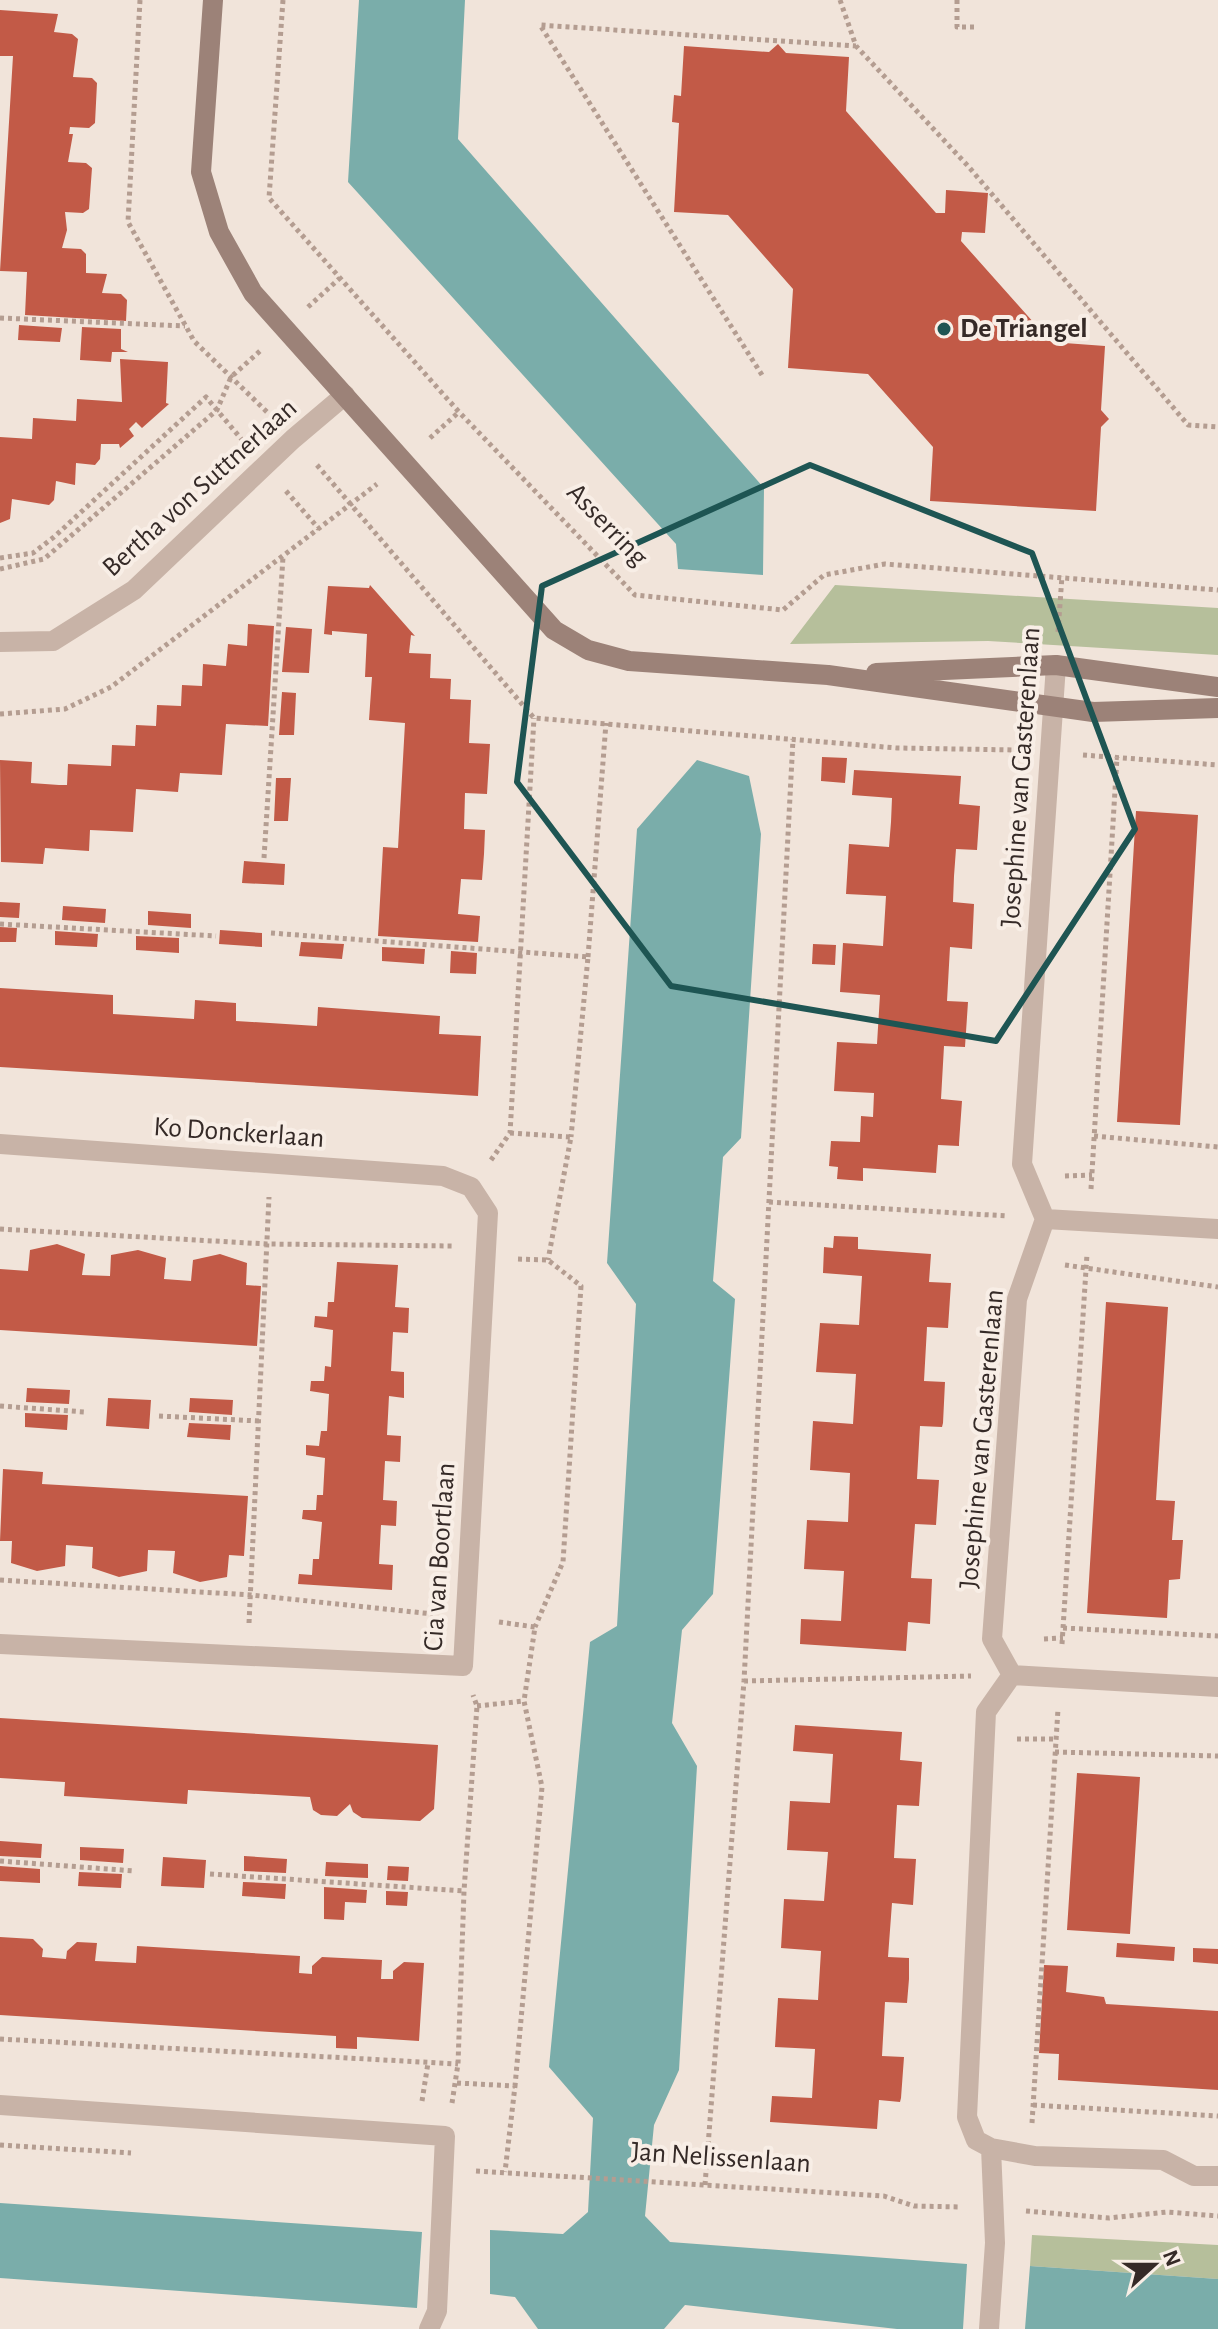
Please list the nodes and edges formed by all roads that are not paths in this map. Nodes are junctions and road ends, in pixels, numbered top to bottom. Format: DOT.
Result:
graph roads {
  1 [pos="213,0"];
  2 [pos="345,395"];
  3 [pos="0,642"];
  4 [pos="1056,665"];
  5 [pos="828,675"];
  6 [pos="1218,687"];
  7 [pos="1053,708"];
  8 [pos="1218,708"];
  9 [pos="0,1144"];
  10 [pos="471,1187"];
  11 [pos="1045,1219"];
  12 [pos="1218,1229"];
  13 [pos="0,1644"];
  14 [pos="1012,1675"];
  15 [pos="1218,1687"];
  16 [pos="0,2105"];
  17 [pos="991,2148"];
  18 [pos="1218,2176"];
  19 [pos="429,2329"];
  20 [pos="989,2329"];
  1 -- 2 [label="street"];
  2 -- 3 [label="street, Bertha von Suttnerlaan"];
  2 -- 5 [label="street"];
  4 -- 5 [label="street"];
  4 -- 6 [label="street"];
  4 -- 7 [label="street, Josephine van Gasterenlaan"];
  5 -- 7 [label="street"];
  7 -- 8 [label="street"];
  7 -- 11 [label="street, Josephine van Gasterenlaan"];
  9 -- 10 [label="street, Ko Donckerlaan"];
  10 -- 13 [label="street, Cia van Boortlaan"];
  11 -- 12 [label="street"];
  11 -- 14 [label="street, Josephine van Gasterenlaan"];
  14 -- 15 [label="street"];
  14 -- 17 [label="street"];
  16 -- 19 [label="street"];
  17 -- 18 [label="street"];
  17 -- 20 [label="street"];
}
